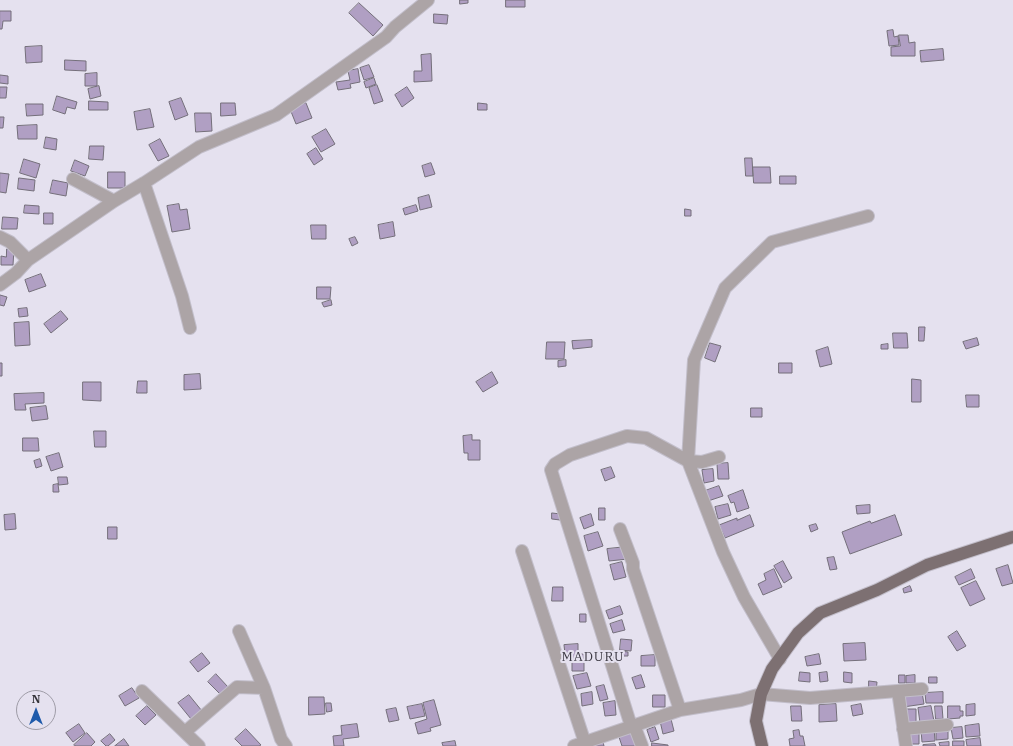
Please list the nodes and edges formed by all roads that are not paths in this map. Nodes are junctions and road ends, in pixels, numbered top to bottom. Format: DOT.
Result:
graph roads {
  1 [pos="428,0"];
  2 [pos="73,179"];
  3 [pos="144,183"];
  4 [pos="114,201"];
  5 [pos="868,216"];
  6 [pos="0,237"];
  7 [pos="28,260"];
  8 [pos="0,285"];
  9 [pos="190,328"];
  10 [pos="719,457"];
  11 [pos="688,461"];
  12 [pos="620,529"];
  13 [pos="1013,537"];
  14 [pos="522,551"];
  15 [pos="239,631"];
  16 [pos="780,659"];
  17 [pos="264,688"];
  18 [pos="922,689"];
  19 [pos="142,691"];
  20 [pos="898,692"];
  21 [pos="761,694"];
  22 [pos="680,710"];
  23 [pos="632,725"];
  24 [pos="947,725"];
  25 [pos="903,729"];
  26 [pos="184,732"];
  27 [pos="581,745"];
  28 [pos="200,746"];
  29 [pos="286,746"];
  30 [pos="642,746"];
  31 [pos="762,746"];
  32 [pos="906,746"];
  1 -- 3 [label="street"];
  2 -- 4 [label="street"];
  3 -- 4 [label="street"];
  3 -- 9 [label="street"];
  4 -- 7 [label="street"];
  5 -- 11 [label="street"];
  6 -- 7 [label="street"];
  7 -- 8 [label="street"];
  10 -- 11 [label="street"];
  11 -- 16 [label="street"];
  11 -- 23 [label="street"];
  12 -- 22 [label="street"];
  13 -- 16 [label="main road"];
  14 -- 27 [label="street"];
  15 -- 17 [label="street"];
  16 -- 21 [label="main road"];
  17 -- 26 [label="street"];
  17 -- 29 [label="street"];
  18 -- 20 [label="street"];
  19 -- 26 [label="street"];
  20 -- 21 [label="street"];
  20 -- 25 [label="street"];
  21 -- 22 [label="street"];
  21 -- 31 [label="main road"];
  22 -- 23 [label="street"];
  23 -- 27 [label="street"];
  23 -- 30 [label="street"];
  24 -- 25 [label="street"];
  25 -- 32 [label="street"];
  26 -- 28 [label="street"];
}
